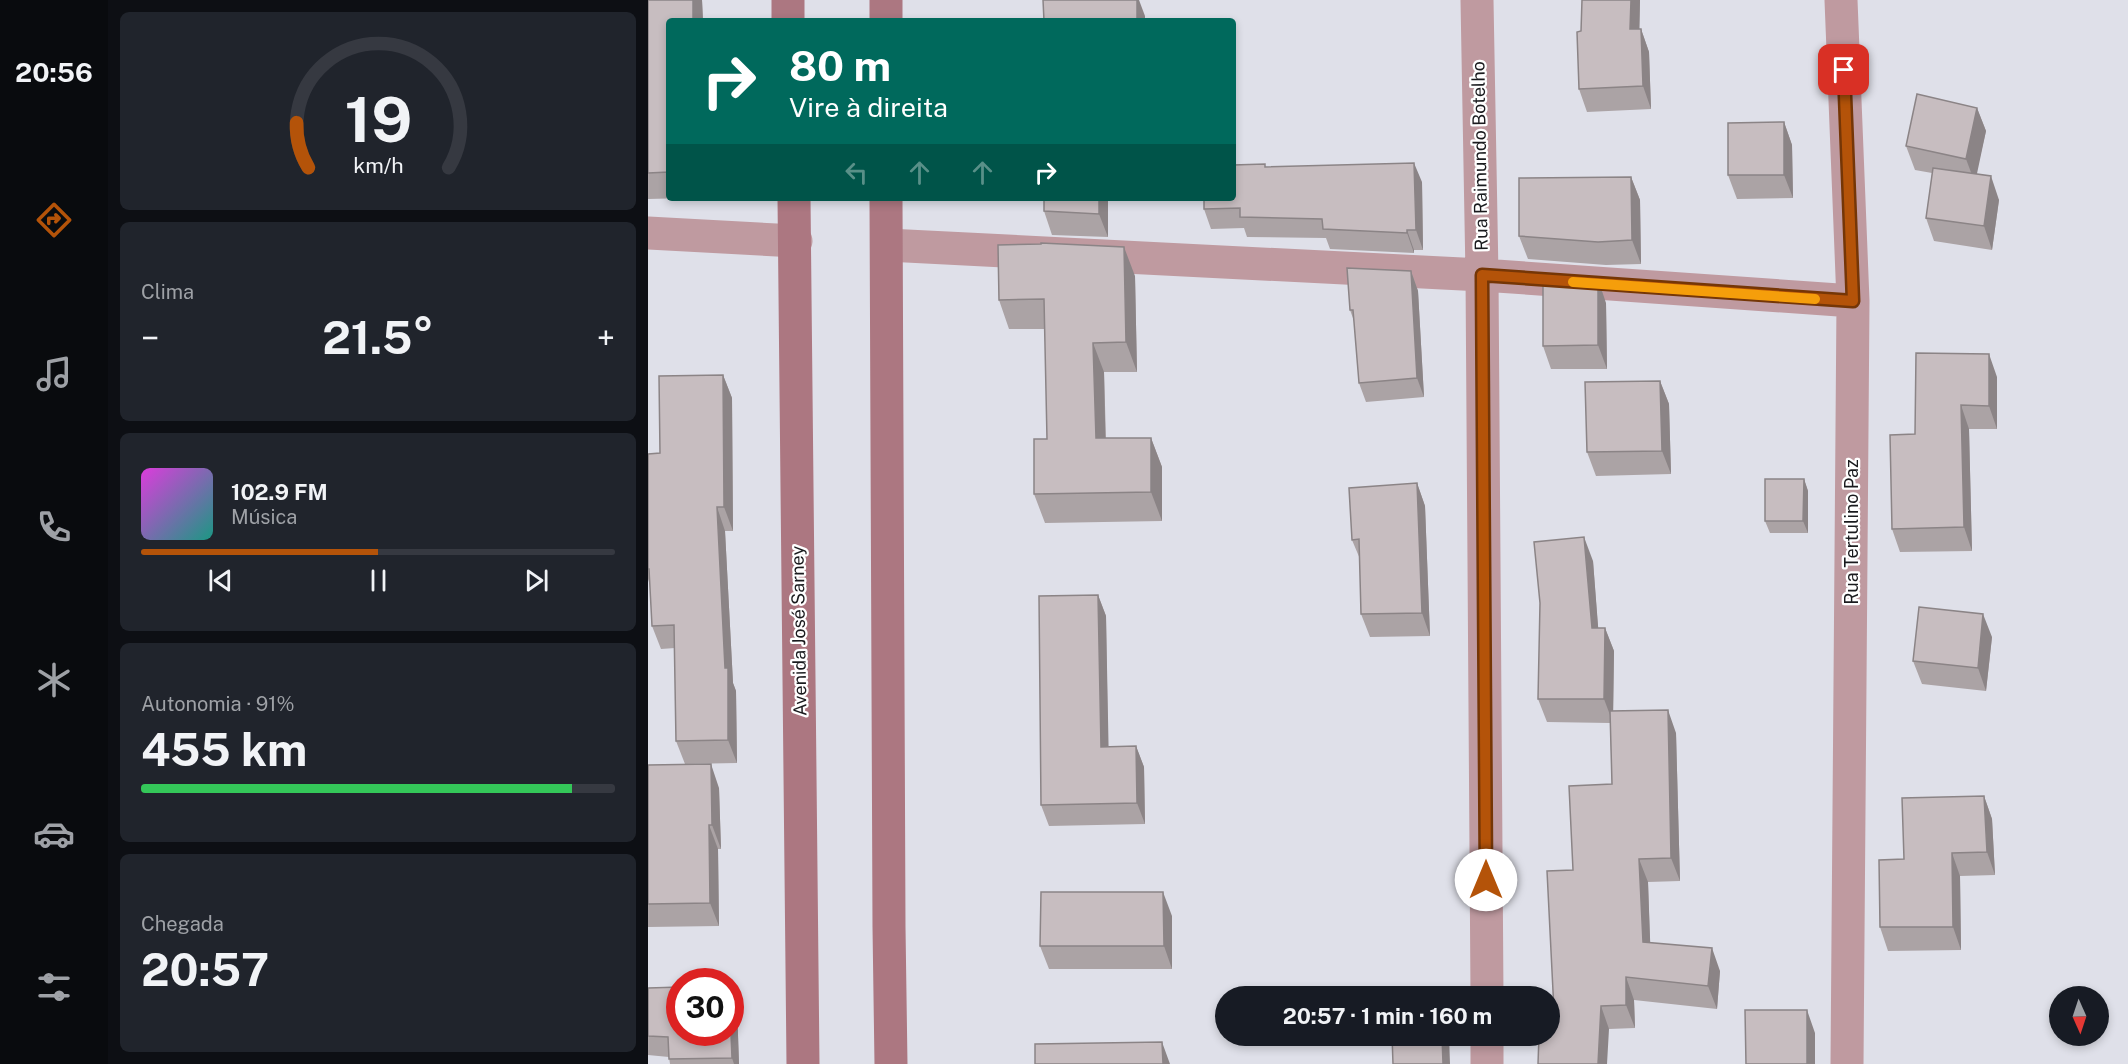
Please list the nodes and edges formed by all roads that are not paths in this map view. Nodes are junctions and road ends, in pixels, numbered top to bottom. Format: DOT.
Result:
graph roads {
  1 [pos="788,0"];
  2 [pos="885,0"];
  3 [pos="1477,0"];
  4 [pos="1841,0"];
  5 [pos="788,18"];
  6 [pos="886,18"];
  7 [pos="794,201"];
  8 [pos="886,201"];
  9 [pos="648,233"];
  10 [pos="796,241"];
  11 [pos="886,245"];
  12 [pos="1482,275"];
  13 [pos="1853,301"];
  14 [pos="1487,986"];
  15 [pos="1487,1046"];
  16 [pos="803,1064"];
  17 [pos="891,1064"];
  18 [pos="1487,1064"];
  19 [pos="1848,1064"];
  1 -- 5 [label="main road"];
  2 -- 6 [label="main road"];
  3 -- 12 [label="street, Rua Raimundo Botelho"];
  4 -- 13 [label="street, Rua Tertulino Paz"];
  7 -- 10 [label="main road, Avenida José Sarney"];
  8 -- 11 [label="main road"];
  9 -- 10 [label="street"];
  10 -- 16 [label="main road, Avenida José Sarney"];
  11 -- 12 [label="street"];
  11 -- 17 [label="main road"];
  12 -- 13 [label="street"];
  12 -- 14 [label="street, Rua Raimundo Botelho"];
  13 -- 19 [label="street, Rua Tertulino Paz"];
  15 -- 18 [label="street"];
}
